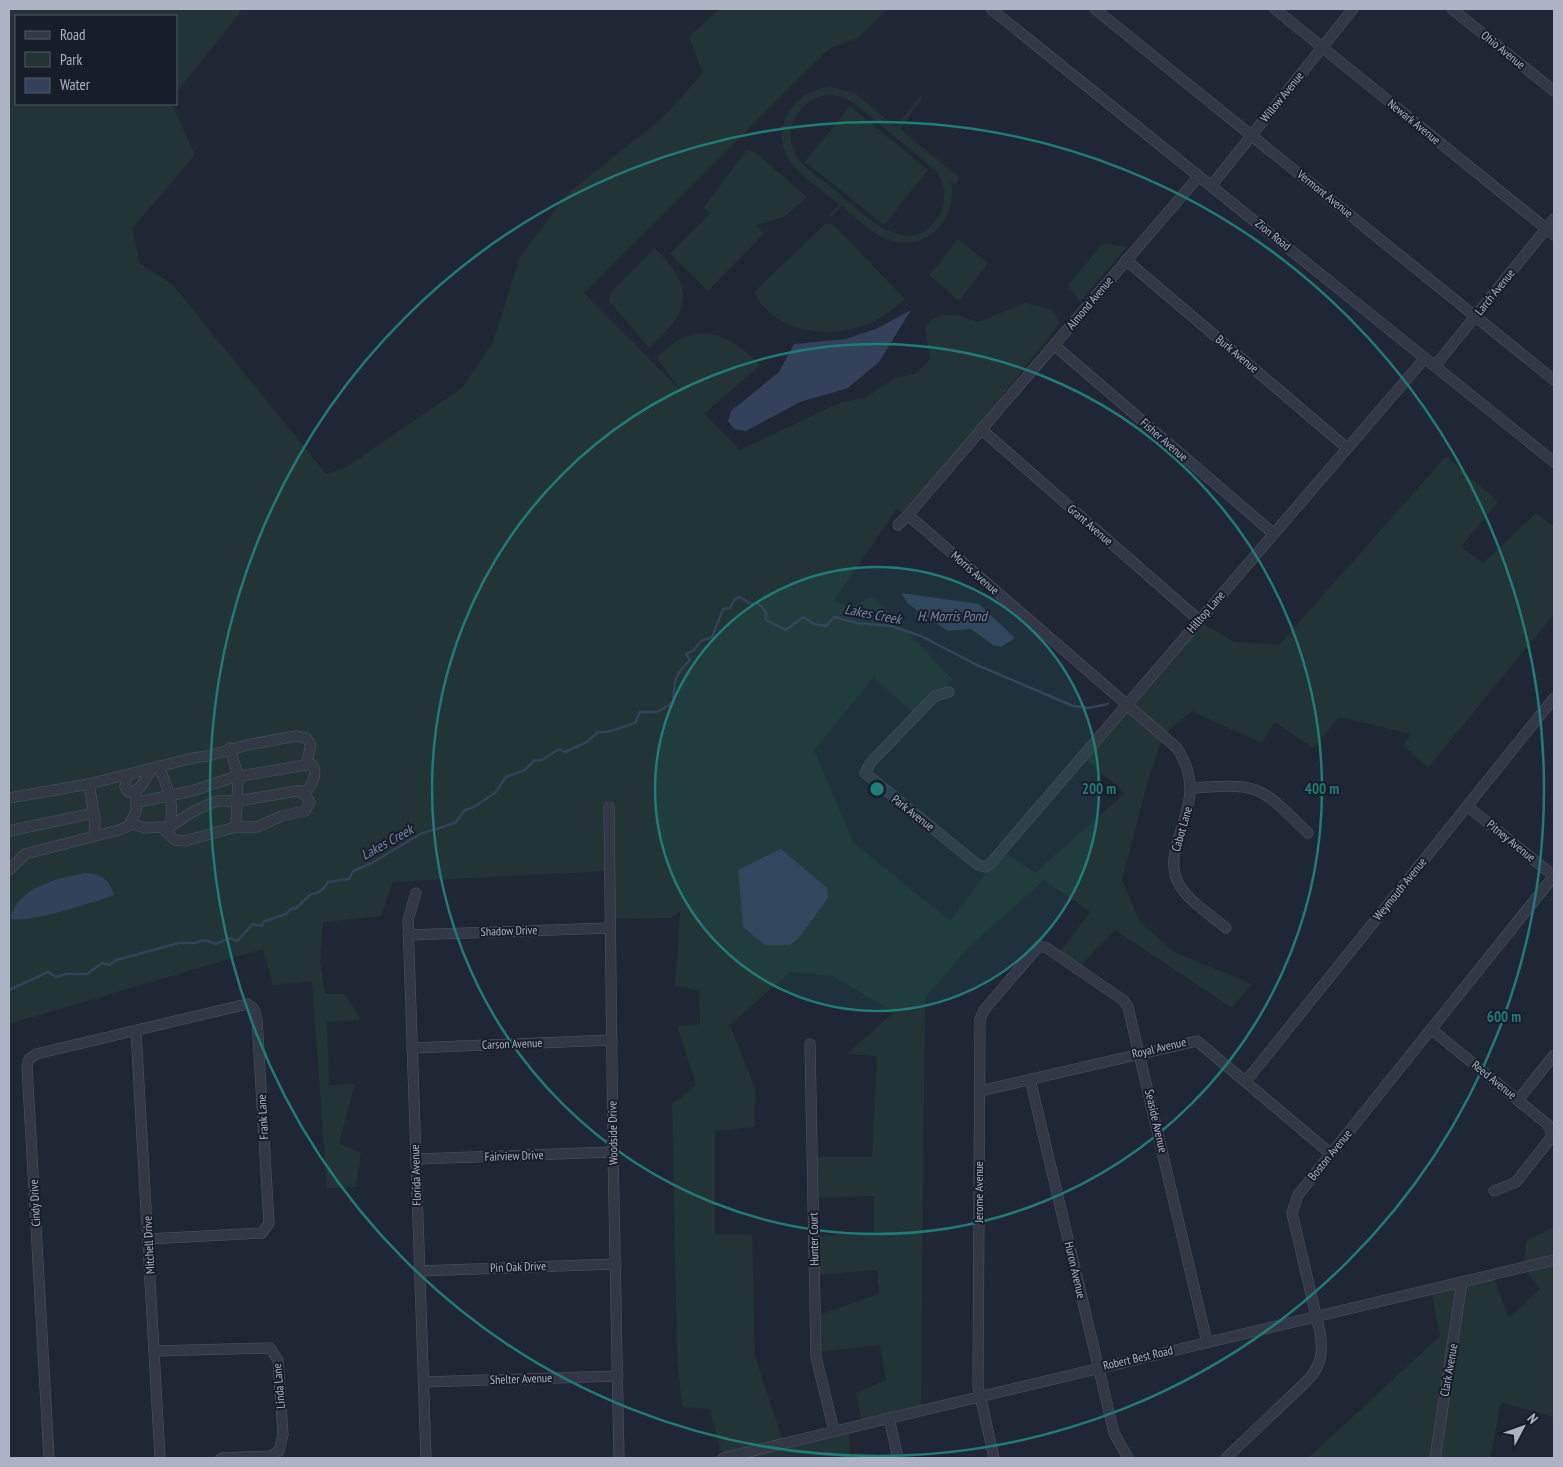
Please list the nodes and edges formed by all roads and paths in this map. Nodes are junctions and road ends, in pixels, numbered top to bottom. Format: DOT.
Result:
graph roads {
  1 [pos="992,9"];
  2 [pos="1095,9"];
  3 [pos="1274,9"];
  4 [pos="1354,9"];
  5 [pos="1452,9"];
  6 [pos="1322,48"];
  7 [pos="1554,91"];
  8 [pos="1252,135"];
  9 [pos="1199,176"];
  10 [pos="1211,186"];
  11 [pos="1554,219"];
  12 [pos="1550,232"];
  13 [pos="1126,260"];
  14 [pos="1475,316"];
  15 [pos="1054,345"];
  16 [pos="1425,358"];
  17 [pos="1435,366"];
  18 [pos="1554,380"];
  19 [pos="981,429"];
  20 [pos="1348,448"];
  21 [pos="1554,462"];
  22 [pos="908,515"];
  23 [pos="898,525"];
  24 [pos="1274,534"];
  25 [pos="1199,620"];
  26 [pos="949,692"];
  27 [pos="1554,698"];
  28 [pos="1128,704"];
  29 [pos="230,748"];
  30 [pos="306,764"];
  31 [pos="154,767"];
  32 [pos="127,775"];
  33 [pos="238,776"];
  34 [pos="89,784"];
  35 [pos="1191,788"];
  36 [pos="297,792"];
  37 [pos="170,796"];
  38 [pos="136,797"];
  39 [pos="9,798"];
  40 [pos="238,801"];
  41 [pos="1467,806"];
  42 [pos="609,807"];
  43 [pos="94,813"];
  44 [pos="128,826"];
  45 [pos="236,827"];
  46 [pos="167,829"];
  47 [pos="9,831"];
  48 [pos="1308,833"];
  49 [pos="94,836"];
  50 [pos="987,867"];
  51 [pos="9,870"];
  52 [pos="1554,876"];
  53 [pos="416,892"];
  54 [pos="610,928"];
  55 [pos="1226,928"];
  56 [pos="408,935"];
  57 [pos="1039,946"];
  58 [pos="1431,1029"];
  59 [pos="136,1031"];
  60 [pos="612,1040"];
  61 [pos="810,1044"];
  62 [pos="412,1048"];
  63 [pos="1140,1053"];
  64 [pos="1554,1056"];
  65 [pos="1030,1079"];
  66 [pos="1246,1081"];
  67 [pos="980,1091"];
  68 [pos="1518,1100"];
  69 [pos="1553,1131"];
  70 [pos="613,1152"];
  71 [pos="1331,1154"];
  72 [pos="416,1160"];
  73 [pos="1494,1191"];
  74 [pos="149,1239"];
  75 [pos="1554,1260"];
  76 [pos="616,1264"];
  77 [pos="419,1271"];
  78 [pos="1462,1282"];
  79 [pos="1316,1316"];
  80 [pos="1207,1342"];
  81 [pos="154,1351"];
  82 [pos="1098,1368"];
  83 [pos="618,1376"];
  84 [pos="424,1382"];
  85 [pos="980,1396"];
  86 [pos="889,1418"];
  87 [pos="834,1431"];
  88 [pos="49,1458"];
  89 [pos="160,1458"];
  90 [pos="220,1458"];
  91 [pos="426,1458"];
  92 [pos="620,1458"];
  93 [pos="723,1458"];
  94 [pos="898,1458"];
  95 [pos="994,1458"];
  96 [pos="1128,1458"];
  97 [pos="1226,1458"];
  98 [pos="1436,1458"];
  1 -- 9 [label="street, Zion Road"];
  2 -- 8 [label="street, Vermont Avenue"];
  3 -- 6 [label="street, Newark Avenue"];
  4 -- 6 [label="street, Willow Avenue"];
  5 -- 7 [label="street, Ohio Avenue"];
  6 -- 8 [label="street, Willow Avenue"];
  6 -- 12 [label="street, Newark Avenue"];
  8 -- 10 [label="street, Willow Avenue"];
  8 -- 14 [label="street, Vermont Avenue"];
  9 -- 10 [label="street, Zion Road"];
  9 -- 13 [label="street, Almond Avenue"];
  10 -- 16 [label="street, Zion Road"];
  11 -- 12 [label="street, Larch Avenue"];
  12 -- 14 [label="street, Larch Avenue"];
  13 -- 15 [label="street, Almond Avenue"];
  13 -- 20 [label="street, Burk Avenue"];
  14 -- 17 [label="street, Larch Avenue"];
  14 -- 18 [label="street, Vermont Avenue"];
  15 -- 19 [label="street, Almond Avenue"];
  15 -- 24 [label="street, Fisher Avenue"];
  16 -- 17 [label="street, Zion Road"];
  16 -- 20 [label="street, Hilltop Lane"];
  17 -- 21 [label="street, Zion Road"];
  19 -- 22 [label="street"];
  19 -- 25 [label="street, Grant Avenue"];
  20 -- 24 [label="street, Hilltop Lane"];
  22 -- 23 [label="street"];
  22 -- 28 [label="street, Morris Avenue"];
  24 -- 25 [label="street, Hilltop Lane"];
  25 -- 28 [label="street, Hilltop Lane"];
  26 -- 50 [label="street, Park Avenue"];
  27 -- 41 [label="street, Weymouth Avenue"];
  28 -- 35 [label="street, Cabot Lane"];
  28 -- 50 [label="street, Hilltop Lane"];
  29 -- 30 [label="street"];
  29 -- 31 [label="street"];
  29 -- 33 [label="street"];
  30 -- 33 [label="street"];
  30 -- 36 [label="street"];
  31 -- 32 [label="street"];
  31 -- 37 [label="street"];
  31 -- 38 [label="street"];
  32 -- 34 [label="street"];
  32 -- 38 [label="street"];
  33 -- 37 [label="street"];
  33 -- 40 [label="street"];
  34 -- 39 [label="street"];
  34 -- 43 [label="street"];
  35 -- 48 [label="street"];
  35 -- 55 [label="street, Cabot Lane"];
  36 -- 40 [label="street"];
  36 -- 45 [label="street"];
  37 -- 38 [label="street"];
  37 -- 46 [label="street"];
  38 -- 44 [label="street"];
  40 -- 45 [label="street"];
  40 -- 46 [label="street"];
  41 -- 52 [label="street, Pitney Avenue"];
  41 -- 66 [label="street, Weymouth Avenue"];
  42 -- 54 [label="street, Woodside Drive"];
  43 -- 47 [label="street"];
  43 -- 49 [label="street"];
  44 -- 46 [label="street"];
  44 -- 49 [label="street"];
  45 -- 46 [label="street"];
  49 -- 51 [label="street"];
  52 -- 58 [label="street, Boston Avenue"];
  53 -- 56 [label="street, Florida Avenue"];
  54 -- 56 [label="street, Shadow Drive"];
  54 -- 60 [label="street, Woodside Drive"];
  56 -- 62 [label="street, Florida Avenue"];
  57 -- 63 [label="street, Seaside Avenue"];
  57 -- 67 [label="street, Jerome Avenue"];
  58 -- 68 [label="street, Reed Avenue"];
  58 -- 71 [label="street, Boston Avenue"];
  59 -- 74 [label="street, Mitchell Drive"];
  59 -- 74 [label="street, Frank Lane"];
  59 -- 88 [label="street, Cindy Drive"];
  60 -- 62 [label="street, Carson Avenue"];
  60 -- 70 [label="street, Woodside Drive"];
  61 -- 87 [label="street, Hunter Court"];
  62 -- 72 [label="street, Florida Avenue"];
  63 -- 65 [label="street, Royal Avenue"];
  63 -- 66 [label="street, Royal Avenue"];
  63 -- 80 [label="street, Seaside Avenue"];
  64 -- 68 [label="street"];
  65 -- 67 [label="street, Royal Avenue"];
  65 -- 82 [label="street, Huron Avenue"];
  66 -- 71 [label="street, Royal Avenue"];
  67 -- 85 [label="street, Jerome Avenue"];
  68 -- 69 [label="street, Reed Avenue"];
  69 -- 73 [label="street"];
  70 -- 72 [label="street, Fairview Drive"];
  70 -- 76 [label="street, Woodside Drive"];
  71 -- 79 [label="street, Boston Avenue"];
  72 -- 77 [label="street, Florida Avenue"];
  74 -- 81 [label="street, Mitchell Drive"];
  75 -- 78 [label="street, Robert Best Road"];
  76 -- 77 [label="street, Pin Oak Drive"];
  76 -- 83 [label="street, Woodside Drive"];
  77 -- 84 [label="street, Florida Avenue"];
  78 -- 79 [label="street, Robert Best Road"];
  78 -- 98 [label="street, Clark Avenue"];
  79 -- 80 [label="street, Robert Best Road"];
  79 -- 97 [label="street, Boston Avenue"];
  80 -- 82 [label="street, Robert Best Road"];
  81 -- 89 [label="street, Mitchell Drive"];
  81 -- 90 [label="street, Linda Lane"];
  82 -- 85 [label="street, Robert Best Road"];
  82 -- 96 [label="street, Huron Avenue"];
  83 -- 84 [label="street, Shelter Avenue"];
  83 -- 92 [label="street, Woodside Drive"];
  84 -- 91 [label="street, Florida Avenue"];
  85 -- 86 [label="street, Robert Best Road"];
  85 -- 95 [label="street, Jerome Avenue"];
  86 -- 87 [label="street, Robert Best Road"];
  86 -- 94 [label="street"];
  87 -- 93 [label="street, Robert Best Road"];
}
